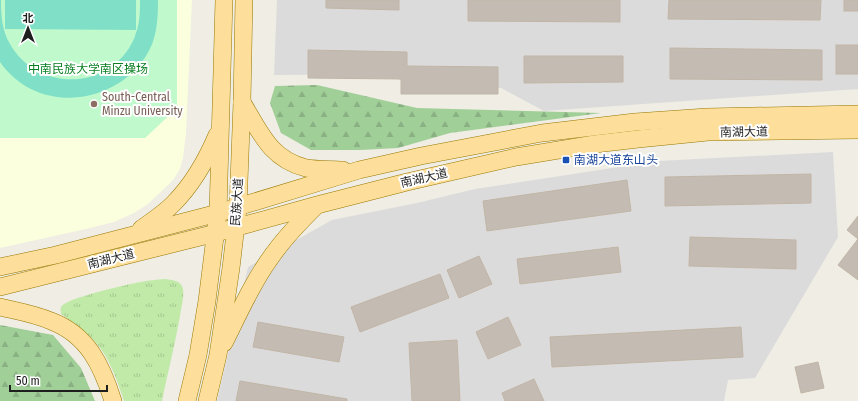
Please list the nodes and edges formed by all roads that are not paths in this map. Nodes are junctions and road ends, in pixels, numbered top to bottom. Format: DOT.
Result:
graph roads {
  1 [pos="224,0"];
  2 [pos="244,0"];
  3 [pos="242,102"];
  4 [pos="858,114"];
  5 [pos="221,126"];
  6 [pos="858,130"];
  7 [pos="359,170"];
  8 [pos="316,205"];
  9 [pos="238,208"];
  10 [pos="218,213"];
  11 [pos="236,228"];
  12 [pos="216,234"];
  13 [pos="133,235"];
  14 [pos="0,267"];
  15 [pos="0,287"];
  16 [pos="0,307"];
  17 [pos="218,355"];
  18 [pos="113,401"];
  19 [pos="188,401"];
  20 [pos="207,401"];
  1 -- 5 [label="main road, 民族大道"];
  2 -- 3 [label="main road, 民族大道"];
  3 -- 7 [label="main road"];
  3 -- 9 [label="main road, 民族大道"];
  4 -- 7 [label="main road, 南湖大道"];
  5 -- 10 [label="main road, 民族大道"];
  5 -- 13 [label="main road"];
  6 -- 8 [label="main road, 南湖大道"];
  7 -- 9 [label="main road, 南湖大道"];
  8 -- 11 [label="main road, 南湖大道"];
  8 -- 17 [label="main road"];
  9 -- 10 [label="main road, 南湖大道"];
  9 -- 11 [label="main road, 民族大道"];
  10 -- 12 [label="main road, 民族大道"];
  10 -- 13 [label="main road, 南湖大道"];
  11 -- 12 [label="main road, 南湖大道"];
  11 -- 17 [label="main road, 民族大道"];
  12 -- 15 [label="main road, 南湖大道"];
  12 -- 19 [label="main road, 民族大道"];
  13 -- 14 [label="main road, 南湖大道"];
  16 -- 18 [label="main road"];
  17 -- 20 [label="main road, 民族大道"];
}
